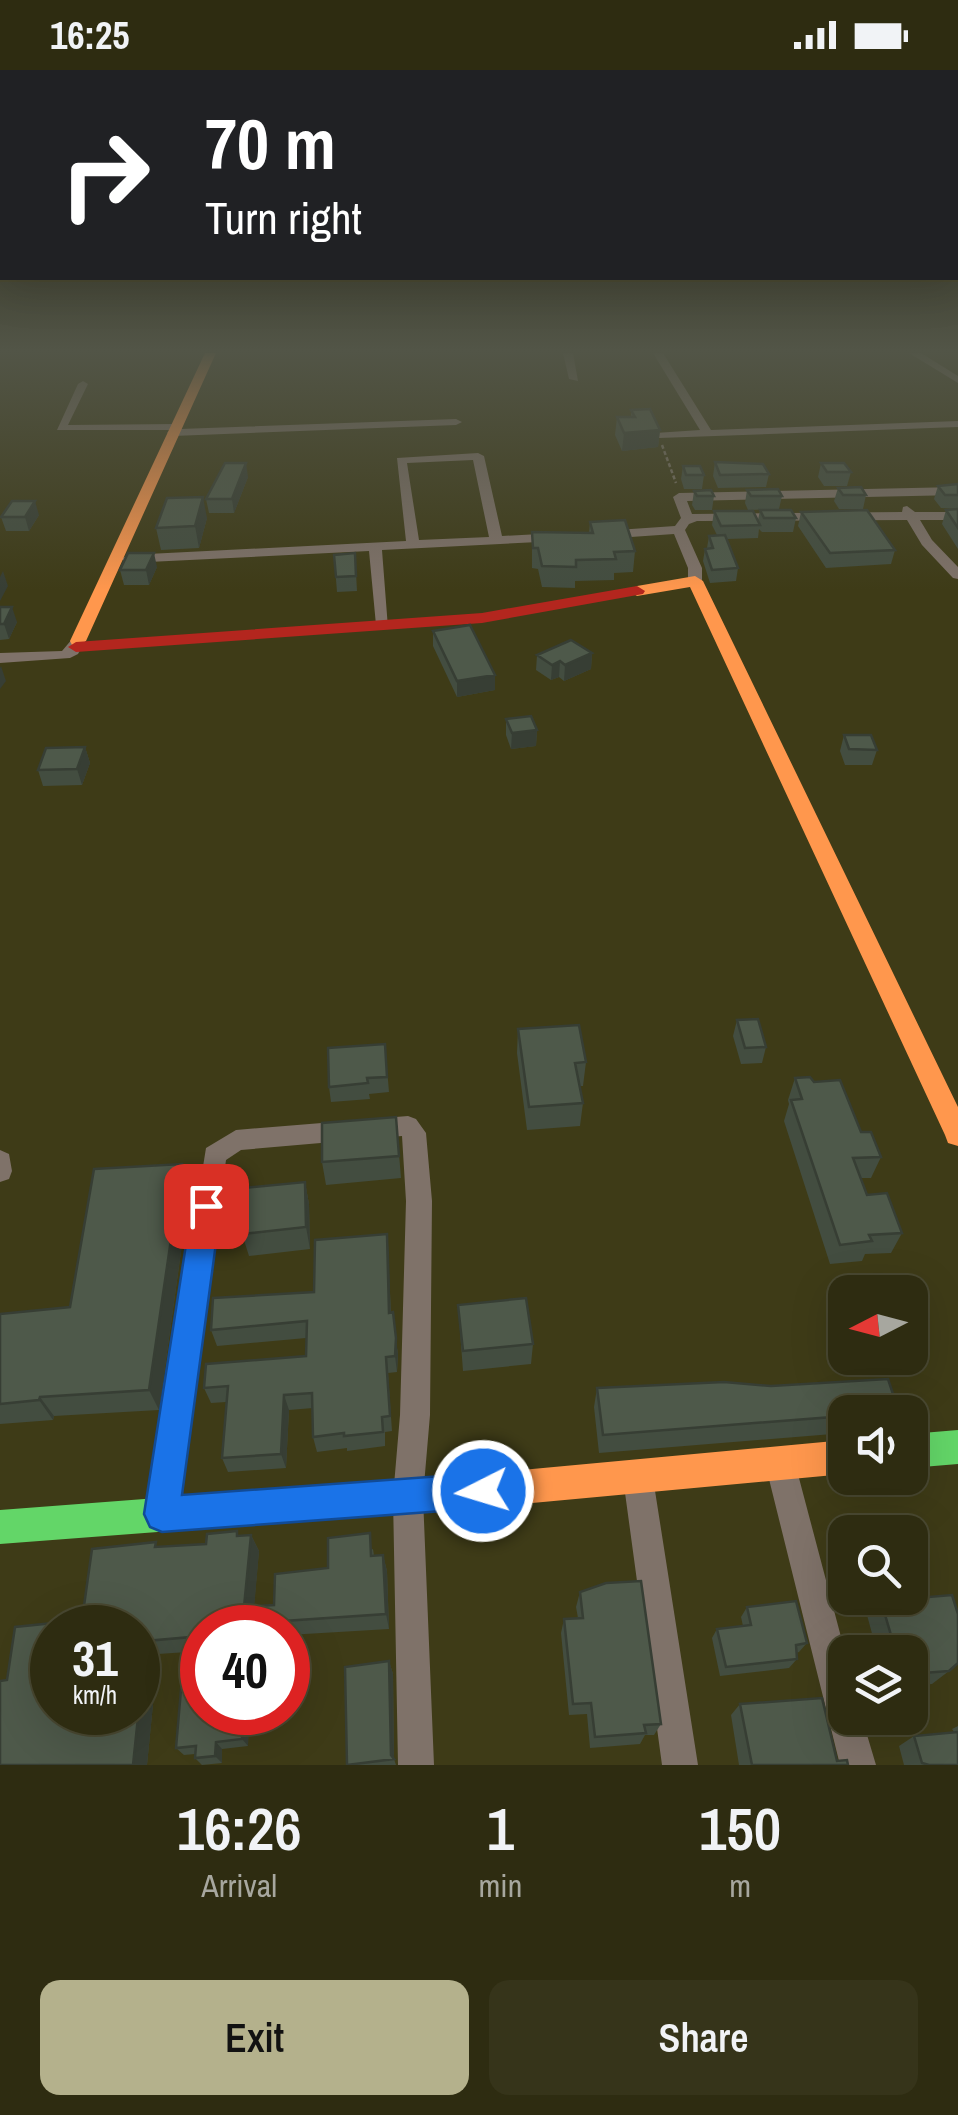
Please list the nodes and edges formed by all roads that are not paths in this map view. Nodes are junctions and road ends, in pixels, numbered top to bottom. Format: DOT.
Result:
graph roads {
  1 [pos="174,432"];
  2 [pos="732,432"];
  3 [pos="707,433"];
  4 [pos="660,435"];
  5 [pos="958,490"];
  6 [pos="894,492"];
  7 [pos="911,516"];
  8 [pos="958,516"];
  9 [pos="684,525"];
  10 [pos="585,536"];
  11 [pos="566,537"];
  12 [pos="498,541"];
  13 [pos="413,546"];
  14 [pos="375,548"];
  15 [pos="112,560"];
  16 [pos="958,575"];
  17 [pos="695,581"];
  18 [pos="383,625"];
  19 [pos="77,644"];
  20 [pos="0,658"];
  21 [pos="958,1135"];
  22 [pos="0,1162"];
  23 [pos="0,1171"];
  24 [pos="958,1446"];
  25 [pos="928,1449"];
  26 [pos="828,1459"];
  27 [pos="780,1463"];
  28 [pos="638,1478"];
  29 [pos="408,1496"];
  30 [pos="162,1514"];
  31 [pos="0,1527"];
  32 [pos="828,1651"];
  33 [pos="850,1735"];
  34 [pos="416,1765"];
  35 [pos="680,1765"];
  36 [pos="858,1765"];
  1 -- 15 [label="street"];
  2 -- 3 [label="street"];
  3 -- 4 [label="street"];
  5 -- 6 [label="street"];
  6 -- 7 [label="street"];
  6 -- 9 [label="street"];
  7 -- 8 [label="street"];
  7 -- 9 [label="street"];
  7 -- 16 [label="street"];
  9 -- 10 [label="street"];
  9 -- 17 [label="street"];
  11 -- 12 [label="street"];
  12 -- 13 [label="street"];
  12 -- 13 [label="street"];
  13 -- 14 [label="street"];
  14 -- 15 [label="street"];
  14 -- 18 [label="street"];
  15 -- 19 [label="street"];
  17 -- 18 [label="street"];
  17 -- 21 [label="street"];
  18 -- 19 [label="street"];
  19 -- 20 [label="street"];
  22 -- 23 [label="street"];
  24 -- 25 [label="street"];
  26 -- 27 [label="street"];
  27 -- 28 [label="street"];
  27 -- 32 [label="street"];
  28 -- 29 [label="street"];
  28 -- 35 [label="street"];
  29 -- 30 [label="street"];
  29 -- 30 [label="street"];
  29 -- 34 [label="street"];
  30 -- 31 [label="street"];
  33 -- 36 [label="street"];
}
